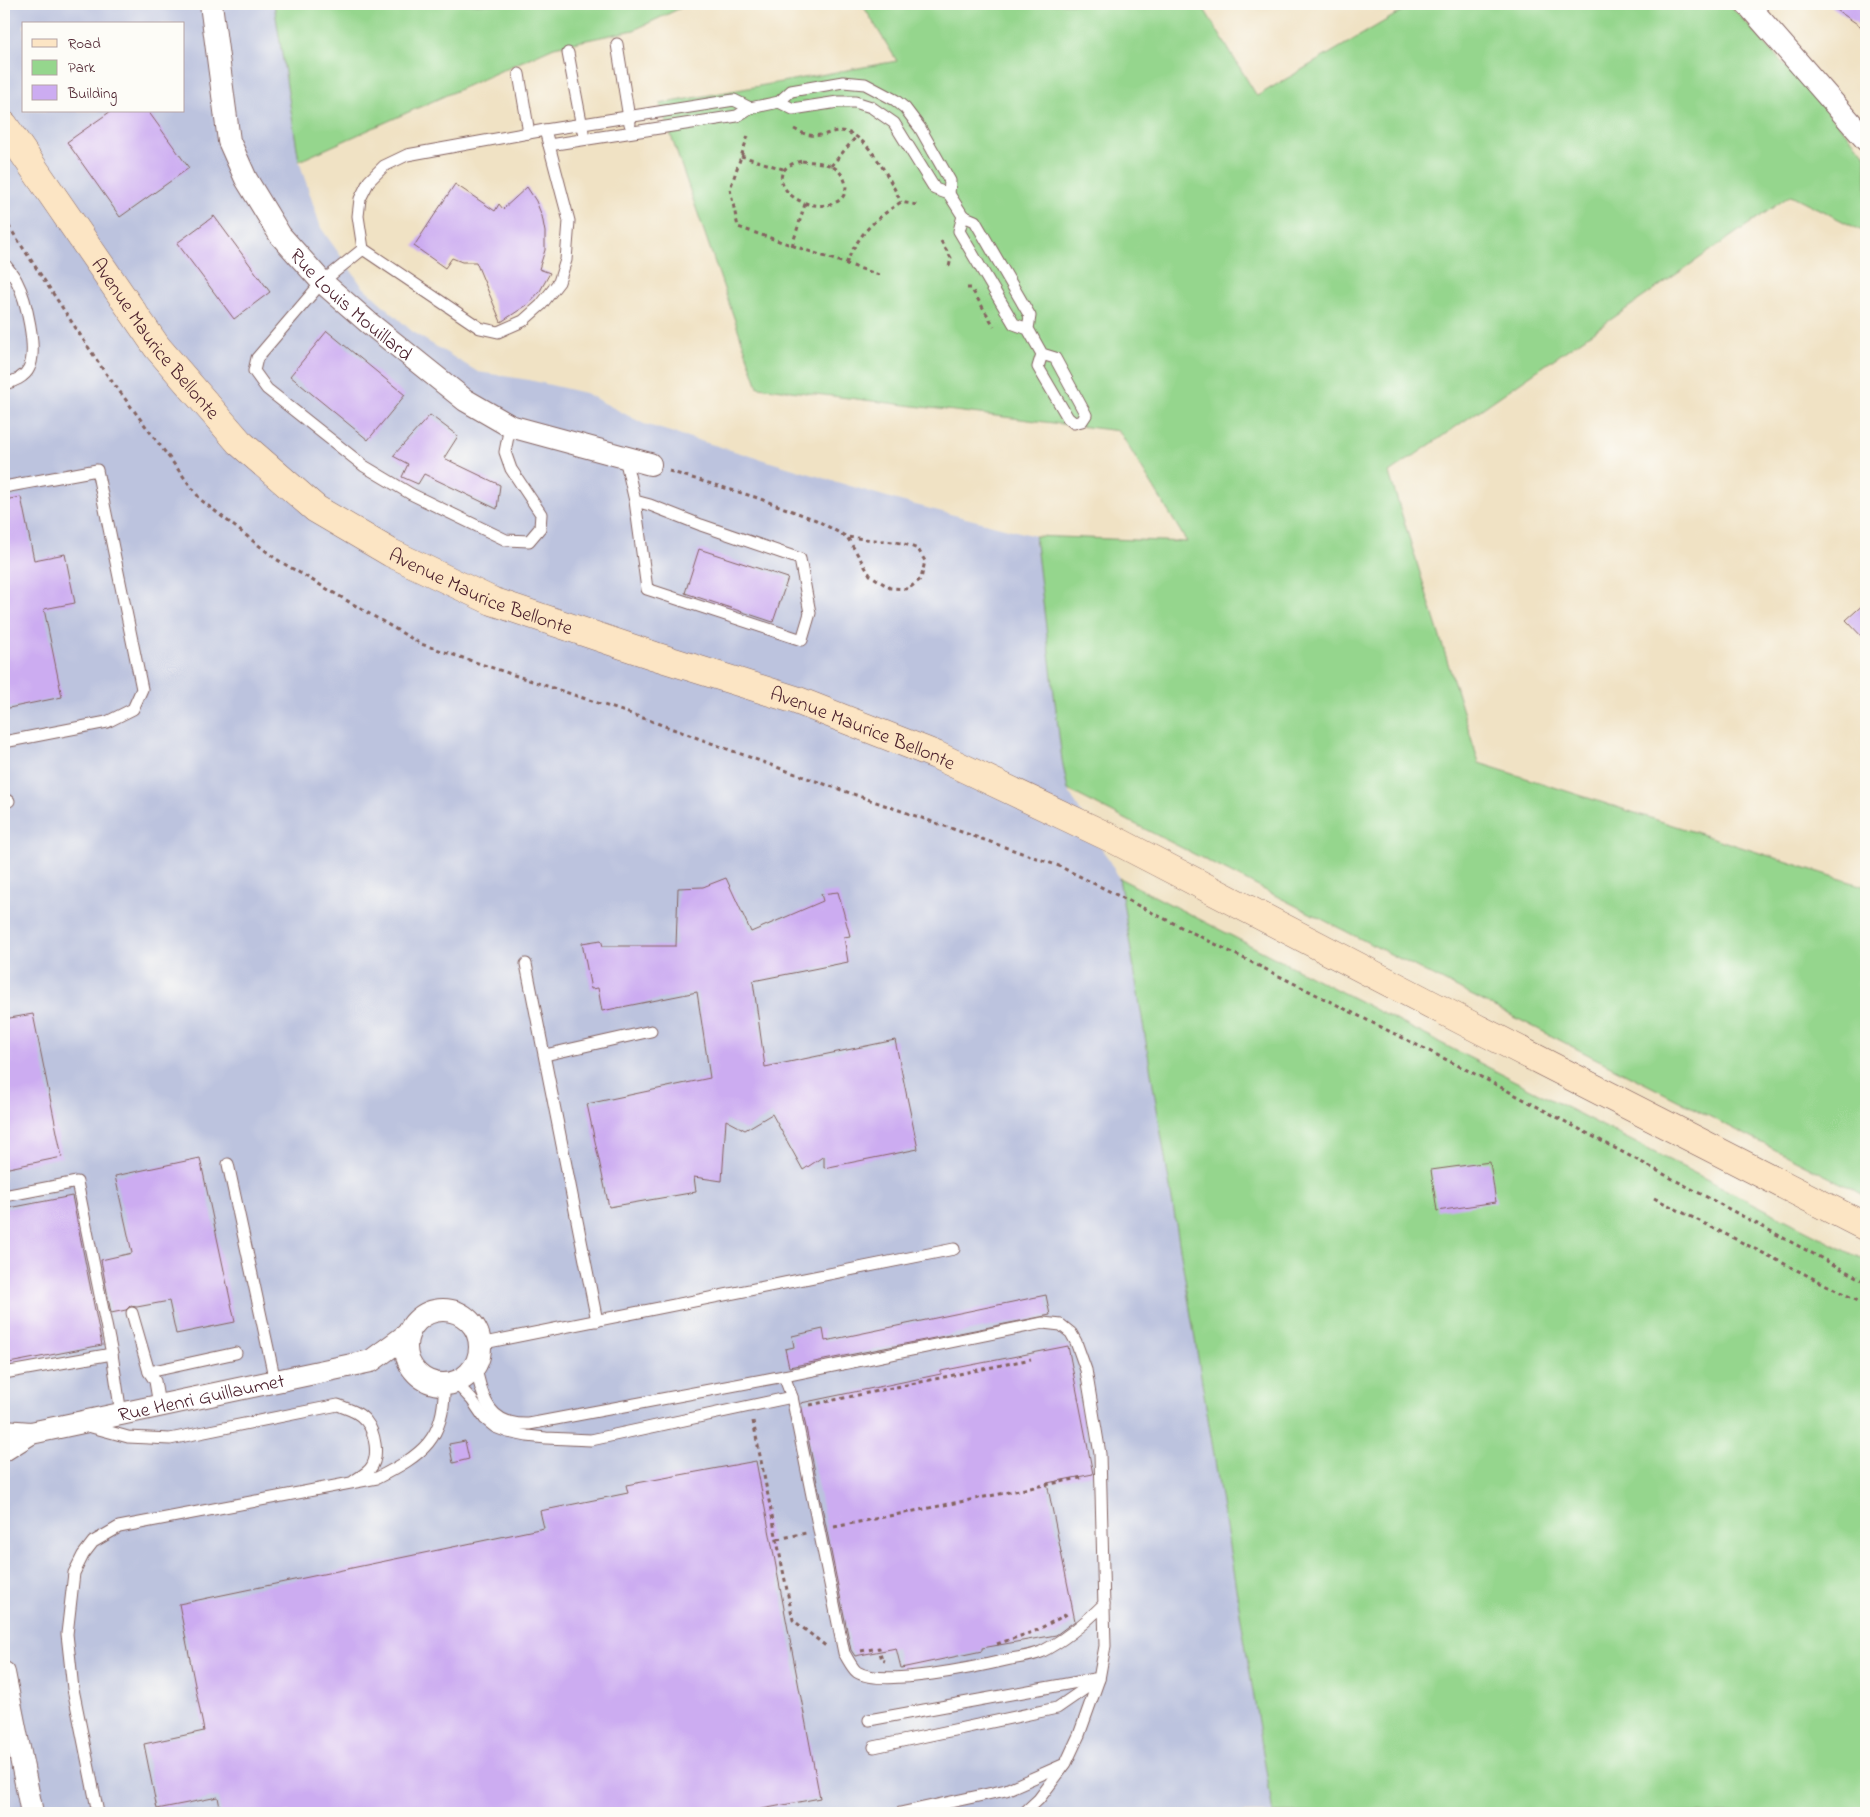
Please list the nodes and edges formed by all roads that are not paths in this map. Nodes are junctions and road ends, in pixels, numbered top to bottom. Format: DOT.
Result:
graph roads {
  1 [pos="211,4"];
  2 [pos="1747,4"];
  3 [pos="617,44"];
  4 [pos="568,53"];
  5 [pos="519,74"];
  6 [pos="779,102"];
  7 [pos="750,108"];
  8 [pos="628,117"];
  9 [pos="581,124"];
  10 [pos="4,125"];
  11 [pos="546,130"];
  12 [pos="529,133"];
  13 [pos="632,133"];
  14 [pos="585,140"];
  15 [pos="1866,140"];
  16 [pos="549,145"];
  17 [pos="949,194"];
  18 [pos="963,216"];
  19 [pos="363,249"];
  20 [pos="4,263"];
  21 [pos="322,282"];
  22 [pos="1028,329"];
  23 [pos="1042,354"];
  24 [pos="4,384"];
  25 [pos="510,426"];
  26 [pos="625,458"];
  27 [pos="650,464"];
  28 [pos="4,487"];
  29 [pos="635,502"];
  30 [pos="4,742"];
  31 [pos="526,964"];
  32 [pos="651,1031"];
  33 [pos="544,1055"];
  34 [pos="228,1164"];
  35 [pos="4,1196"];
  36 [pos="1866,1227"];
  37 [pos="954,1249"];
  38 [pos="132,1313"];
  39 [pos="597,1321"];
  40 [pos="408,1334"];
  41 [pos="236,1353"];
  42 [pos="112,1354"];
  43 [pos="477,1355"];
  44 [pos="372,1361"];
  45 [pos="414,1371"];
  46 [pos="149,1372"];
  47 [pos="4,1373"];
  48 [pos="784,1376"];
  49 [pos="275,1381"];
  50 [pos="449,1383"];
  51 [pos="794,1402"];
  52 [pos="160,1405"];
  53 [pos="121,1414"];
  54 [pos="76,1423"];
  55 [pos="4,1431"];
  56 [pos="30,1433"];
  57 [pos="4,1450"];
  58 [pos="350,1484"];
  59 [pos="1104,1604"];
  60 [pos="4,1673"];
  61 [pos="1098,1678"];
  62 [pos="869,1720"];
  63 [pos="9,1726"];
  64 [pos="874,1747"];
  65 [pos="1066,1763"];
  66 [pos="32,1813"];
  67 [pos="98,1813"];
  68 [pos="900,1813"];
  69 [pos="1024,1813"];
  1 -- 21 [label="street, Rue Louis Mouillard"];
  2 -- 15 [label="street"];
  3 -- 8 [label="lane"];
  4 -- 9 [label="lane"];
  5 -- 12 [label="lane"];
  6 -- 7 [label="lane"];
  6 -- 17 [label="lane"];
  6 -- 17 [label="lane"];
  7 -- 8 [label="lane"];
  7 -- 13 [label="lane"];
  8 -- 9 [label="lane"];
  8 -- 13 [label="lane"];
  9 -- 11 [label="lane"];
  9 -- 14 [label="lane"];
  10 -- 36 [label="main road, Avenue Maurice Bellonte"];
  11 -- 12 [label="lane"];
  11 -- 16 [label="lane"];
  12 -- 19 [label="lane"];
  13 -- 14 [label="lane"];
  14 -- 16 [label="lane"];
  16 -- 19 [label="lane"];
  17 -- 18 [label="lane"];
  18 -- 22 [label="lane"];
  18 -- 22 [label="lane"];
  19 -- 21 [label="lane"];
  20 -- 24 [label="lane"];
  21 -- 25 [label="street, Rue Louis Mouillard"];
  21 -- 25 [label="lane"];
  22 -- 23 [label="lane"];
  23 -- 23 [label="lane"];
  25 -- 26 [label="street, Rue Louis Mouillard"];
  26 -- 27 [label="street, Rue Louis Mouillard"];
  26 -- 29 [label="lane"];
  28 -- 30 [label="lane"];
  29 -- 29 [label="lane"];
  31 -- 33 [label="lane"];
  32 -- 33 [label="lane"];
  33 -- 39 [label="lane"];
  34 -- 49 [label="lane"];
  35 -- 42 [label="lane"];
  37 -- 39 [label="lane"];
  38 -- 46 [label="lane"];
  39 -- 43 [label="lane"];
  40 -- 43 [label="street"];
  40 -- 44 [label="street, Rue Henri Guillaumet"];
  40 -- 45 [label="street"];
  41 -- 46 [label="lane"];
  42 -- 47 [label="lane"];
  42 -- 53 [label="lane"];
  43 -- 48 [label="lane"];
  43 -- 50 [label="street"];
  44 -- 45 [label="street, Rue Henri Guillaumet"];
  44 -- 49 [label="street, Rue Henri Guillaumet"];
  45 -- 50 [label="street"];
  46 -- 52 [label="lane"];
  48 -- 51 [label="lane"];
  48 -- 59 [label="lane"];
  49 -- 52 [label="street, Rue Henri Guillaumet"];
  50 -- 51 [label="lane"];
  50 -- 58 [label="lane"];
  51 -- 59 [label="lane"];
  52 -- 53 [label="street, Rue Henri Guillaumet"];
  53 -- 54 [label="street, Rue Henri Guillaumet"];
  54 -- 56 [label="street, Rue Henri Guillaumet"];
  54 -- 58 [label="lane"];
  55 -- 56 [label="street, Rue Henri Guillaumet"];
  56 -- 57 [label="street, Rue Henri Guillaumet"];
  58 -- 67 [label="lane"];
  59 -- 61 [label="lane"];
  60 -- 63 [label="street"];
  61 -- 62 [label="lane"];
  61 -- 64 [label="lane"];
  61 -- 65 [label="lane"];
  63 -- 66 [label="street"];
  65 -- 68 [label="lane"];
  65 -- 69 [label="lane"];
}
